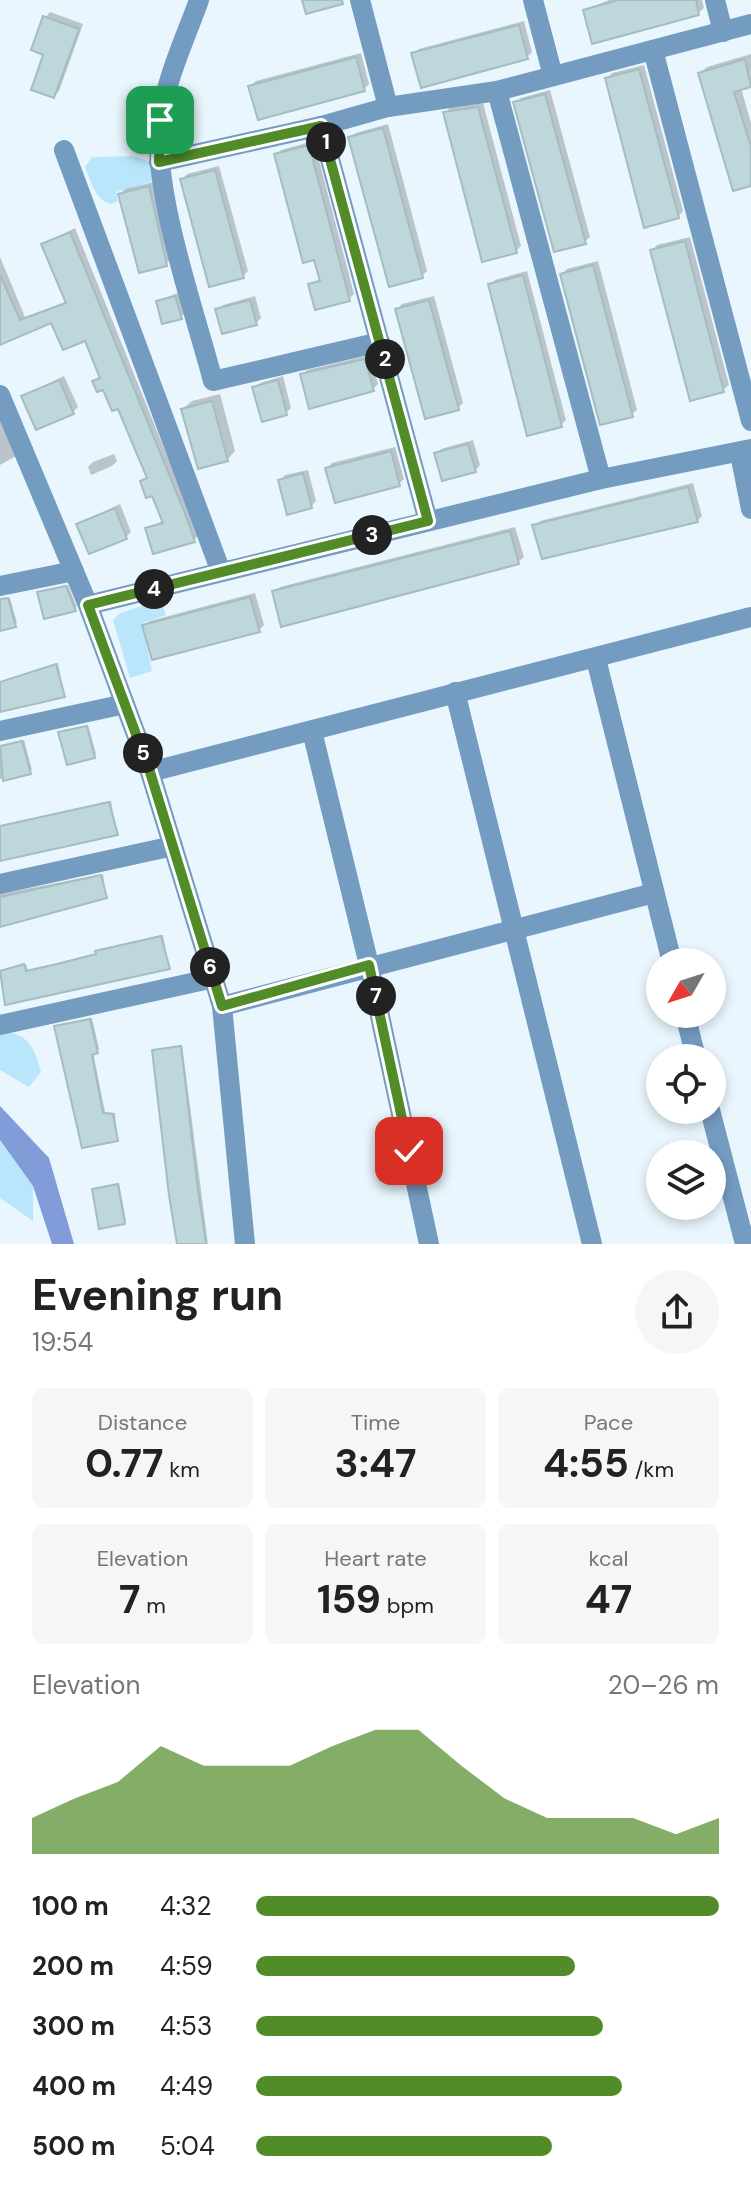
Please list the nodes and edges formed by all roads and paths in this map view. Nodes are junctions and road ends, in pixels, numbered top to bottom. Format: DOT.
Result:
graph roads {
  1 [pos="199,0"];
  2 [pos="360,0"];
  3 [pos="533,0"];
  4 [pos="715,0"];
  5 [pos="751,24"];
  6 [pos="723,32"];
  7 [pos="653,50"];
  8 [pos="553,76"];
  9 [pos="497,91"];
  10 [pos="388,107"];
  11 [pos="321,126"];
  12 [pos="64,150"];
  13 [pos="159,162"];
  14 [pos="380,342"];
  15 [pos="0,395"];
  16 [pos="751,421"];
  17 [pos="747,453"];
  18 [pos="601,479"];
  19 [pos="751,509"];
  20 [pos="428,521"];
  21 [pos="74,571"];
  22 [pos="221,572"];
  23 [pos="0,586"];
  24 [pos="88,605"];
  25 [pos="751,617"];
  26 [pos="596,659"];
  27 [pos="455,692"];
  28 [pos="125,704"];
  29 [pos="0,731"];
  30 [pos="312,731"];
  31 [pos="150,772"];
  32 [pos="173,846"];
  33 [pos="0,884"];
  34 [pos="654,893"];
  35 [pos="514,927"];
  36 [pos="668,948"];
  37 [pos="369,965"];
  38 [pos="214,978"];
  39 [pos="222,1006"];
  40 [pos="0,1025"];
  41 [pos="714,1124"];
  42 [pos="245,1244"];
  43 [pos="429,1244"];
  44 [pos="592,1244"];
  45 [pos="745,1244"];
  1 -- 13 [label="street"];
  2 -- 10 [label="street"];
  3 -- 8 [label="street"];
  4 -- 6 [label="street"];
  5 -- 6 [label="street"];
  6 -- 7 [label="street"];
  7 -- 8 [label="street"];
  7 -- 16 [label="street"];
  8 -- 9 [label="street"];
  9 -- 10 [label="street"];
  9 -- 18 [label="street"];
  10 -- 11 [label="street"];
  11 -- 13 [label="street"];
  11 -- 14 [label="street"];
  12 -- 22 [label="street"];
  13 -- 14 [label="street"];
  14 -- 20 [label="street"];
  15 -- 21 [label="street"];
  17 -- 18 [label="street"];
  17 -- 19 [label="street"];
  18 -- 20 [label="street"];
  20 -- 22 [label="street"];
  21 -- 23 [label="street"];
  21 -- 24 [label="street"];
  22 -- 24 [label="street"];
  24 -- 28 [label="street"];
  25 -- 26 [label="street"];
  26 -- 27 [label="street"];
  26 -- 34 [label="street"];
  27 -- 30 [label="street"];
  27 -- 35 [label="street"];
  28 -- 29 [label="street"];
  28 -- 31 [label="street"];
  30 -- 31 [label="street"];
  30 -- 37 [label="street"];
  31 -- 32 [label="street"];
  32 -- 33 [label="street"];
  32 -- 38 [label="street"];
  34 -- 35 [label="street"];
  34 -- 36 [label="street"];
  35 -- 37 [label="street"];
  35 -- 44 [label="street"];
  37 -- 39 [label="street"];
  37 -- 43 [label="street"];
  38 -- 39 [label="street"];
  38 -- 40 [label="street"];
  39 -- 42 [label="street"];
  41 -- 45 [label="street"];
}
